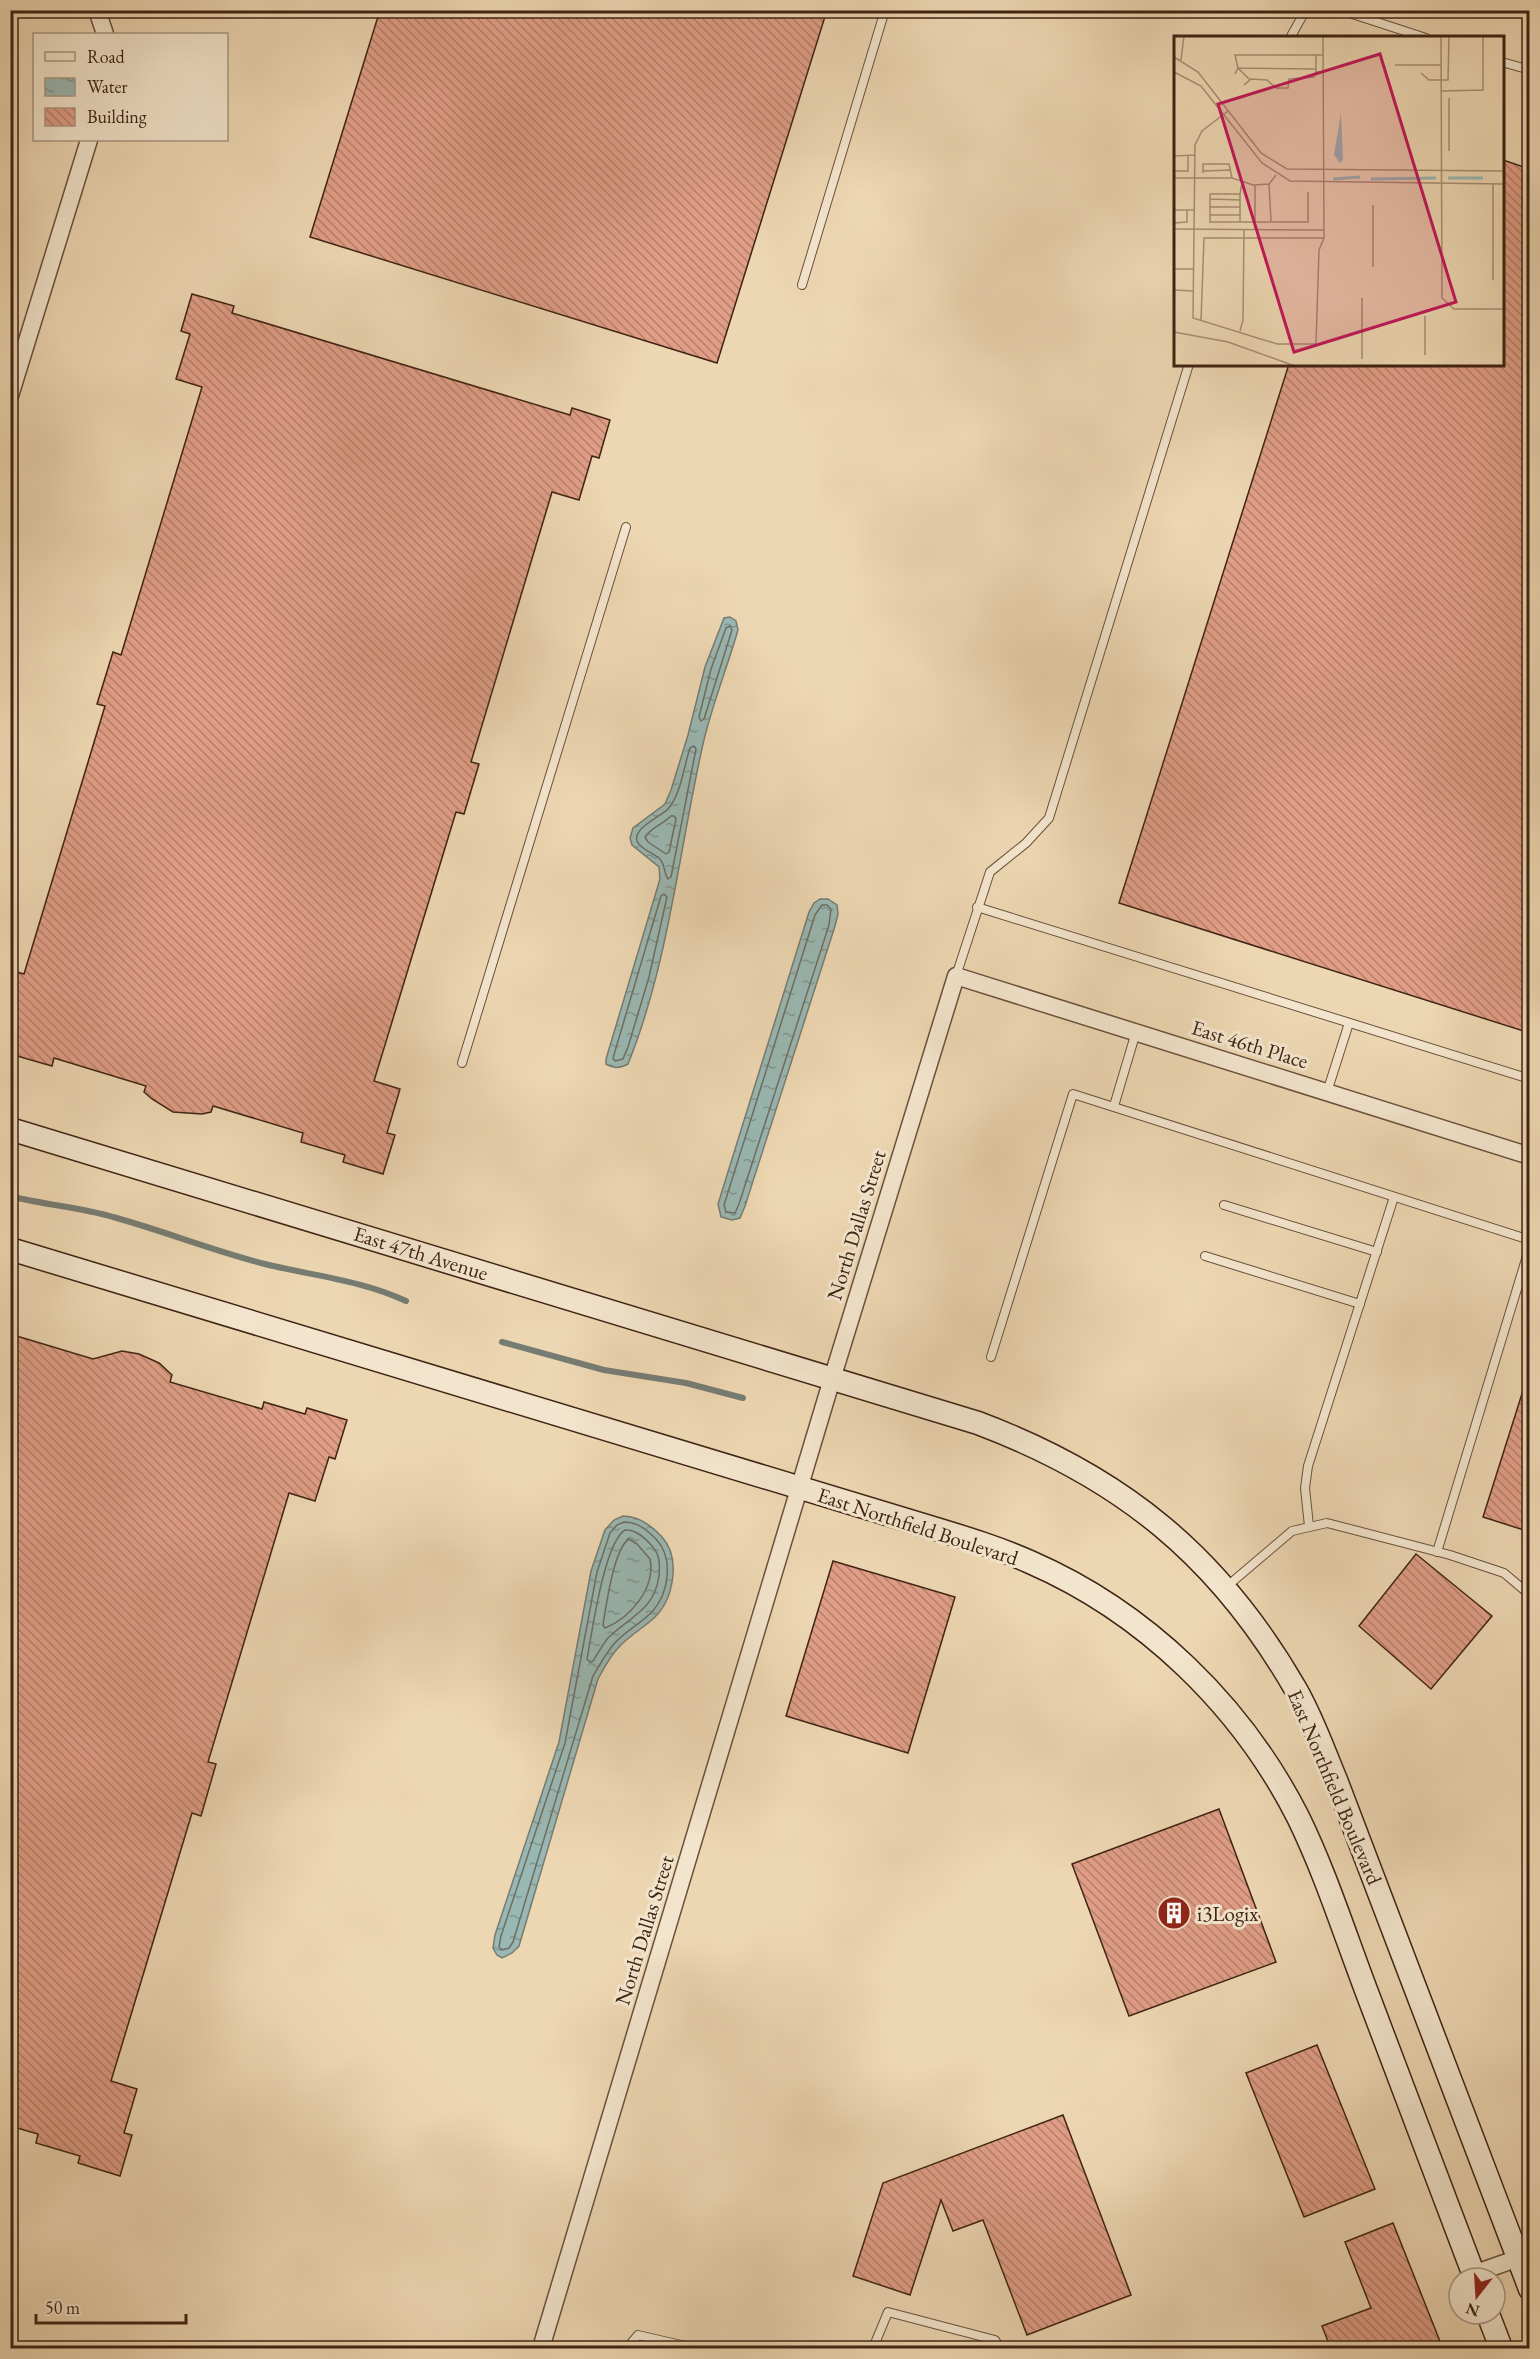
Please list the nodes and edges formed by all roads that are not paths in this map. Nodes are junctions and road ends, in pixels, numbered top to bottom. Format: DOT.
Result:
graph roads {
  1 [pos="885,10"];
  2 [pos="1311,10"];
  3 [pos="1340,10"];
  4 [pos="99,14"];
  5 [pos="105,33"];
  6 [pos="1291,36"];
  7 [pos="1420,36"];
  8 [pos="1504,62"];
  9 [pos="1530,70"];
  10 [pos="89,141"];
  11 [pos="802,285"];
  12 [pos="1188,366"];
  13 [pos="10,396"];
  14 [pos="626,527"];
  15 [pos="977,907"];
  16 [pos="956,976"];
  17 [pos="1349,1023"];
  18 [pos="1136,1032"];
  19 [pos="462,1063"];
  20 [pos="1530,1079"];
  21 [pos="1327,1092"];
  22 [pos="1114,1106"];
  23 [pos="10,1129"];
  24 [pos="1530,1156"];
  25 [pos="1394,1197"];
  26 [pos="1224,1205"];
  27 [pos="1530,1240"];
  28 [pos="1530,1246"];
  29 [pos="10,1249"];
  30 [pos="1377,1252"];
  31 [pos="1205,1256"];
  32 [pos="1360,1304"];
  33 [pos="991,1357"];
  34 [pos="832,1379"];
  35 [pos="800,1488"];
  36 [pos="1309,1526"];
  37 [pos="1437,1552"];
  38 [pos="1224,1588"];
  39 [pos="1530,1595"];
  40 [pos="1524,2256"];
  41 [pos="1470,2266"];
  42 [pos="1499,2266"];
  43 [pos="1530,2289"];
  44 [pos="1492,2326"];
  45 [pos="541,2349"];
  46 [pos="627,2349"];
  47 [pos="694,2349"];
  48 [pos="873,2349"];
  49 [pos="1000,2349"];
  50 [pos="1501,2349"];
  1 -- 11 [label="lane"];
  2 -- 6 [label="lane"];
  3 -- 7 [label="lane"];
  4 -- 5 [label="street"];
  8 -- 9 [label="lane"];
  10 -- 13 [label="street"];
  12 -- 15 [label="lane"];
  14 -- 19 [label="lane"];
  15 -- 16 [label="lane"];
  15 -- 17 [label="lane"];
  16 -- 18 [label="street, East 46th Place"];
  16 -- 34 [label="street, North Dallas Street"];
  17 -- 20 [label="lane"];
  17 -- 21 [label="lane"];
  18 -- 21 [label="street, East 46th Place"];
  18 -- 22 [label="lane"];
  21 -- 24 [label="street, East 46th Place"];
  22 -- 25 [label="lane"];
  22 -- 33 [label="lane"];
  23 -- 34 [label="main road, East 47th Avenue"];
  25 -- 27 [label="lane"];
  25 -- 30 [label="lane"];
  26 -- 30 [label="lane"];
  28 -- 37 [label="lane"];
  29 -- 35 [label="main road"];
  30 -- 32 [label="lane"];
  31 -- 32 [label="lane"];
  32 -- 36 [label="lane"];
  34 -- 35 [label="street, North Dallas Street"];
  34 -- 38 [label="main road, East Northfield Boulevard"];
  35 -- 41 [label="main road, East Northfield Boulevard"];
  35 -- 45 [label="street, North Dallas Street"];
  36 -- 37 [label="lane"];
  36 -- 38 [label="lane"];
  37 -- 39 [label="lane"];
  38 -- 40 [label="main road, East Northfield Boulevard"];
  40 -- 42 [label="street"];
  40 -- 43 [label="main road, East Northfield Boulevard"];
  44 -- 50 [label="main road"];
  46 -- 47 [label="lane"];
  48 -- 49 [label="lane"];
}
